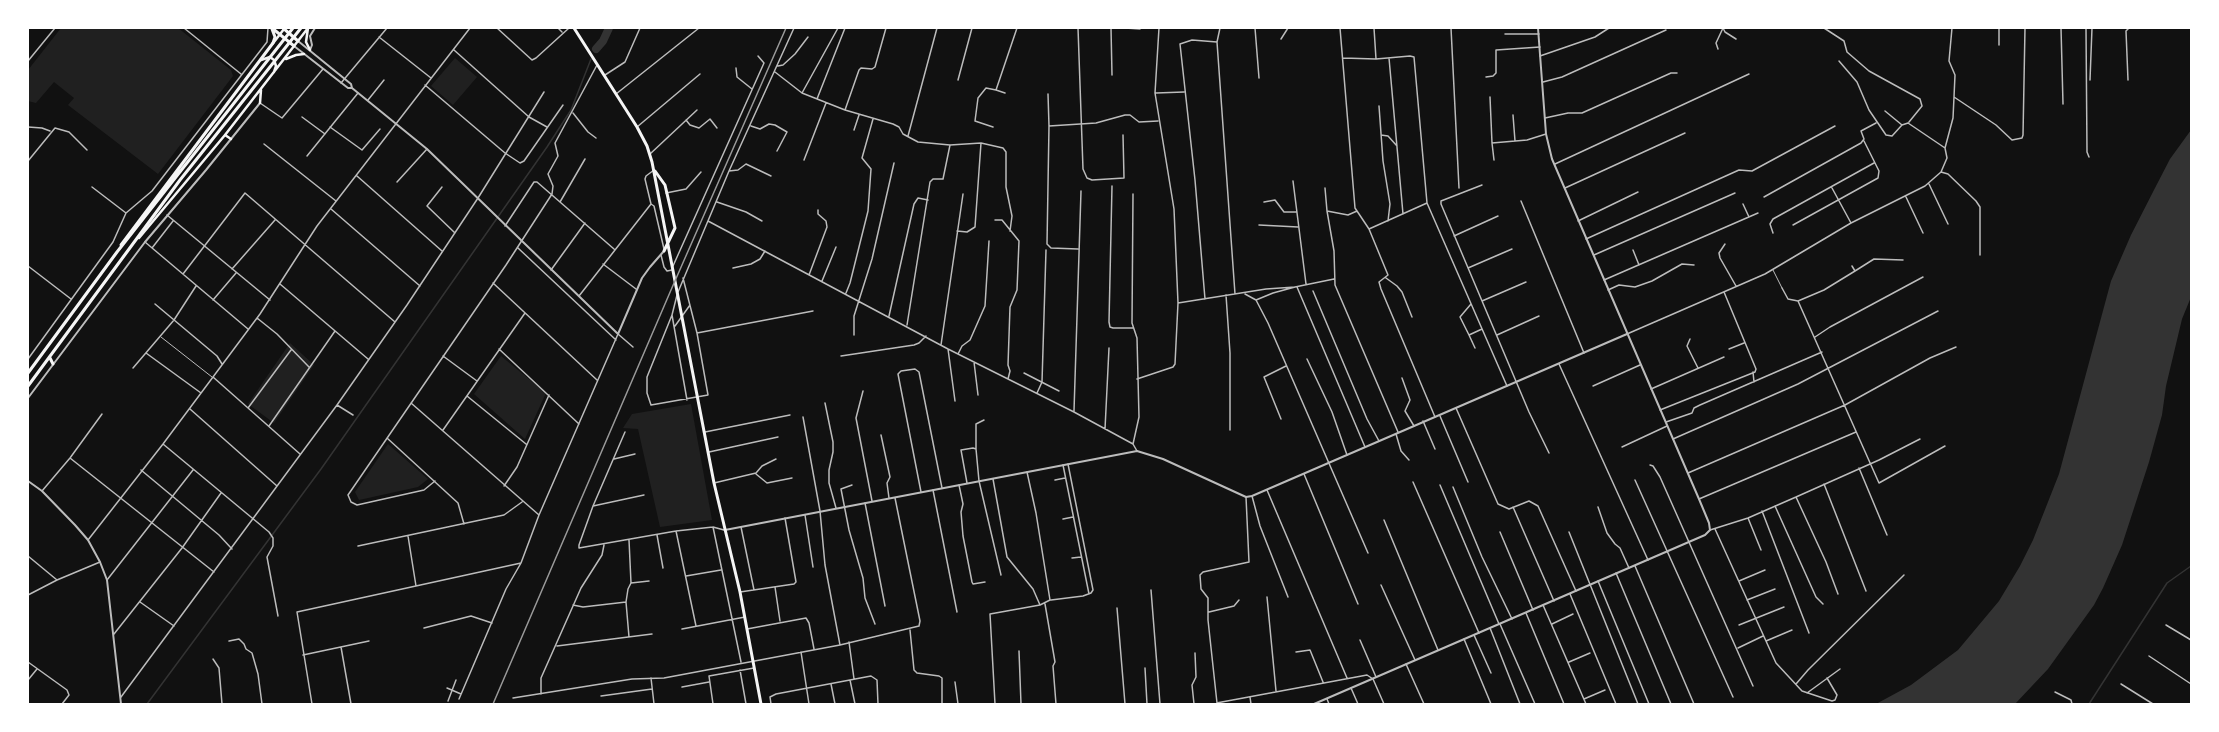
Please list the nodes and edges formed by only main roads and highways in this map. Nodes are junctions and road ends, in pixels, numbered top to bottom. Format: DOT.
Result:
graph roads {
  1 [pos="272,28"];
  2 [pos="284,28"];
  3 [pos="293,28"];
  4 [pos="301,28"];
  5 [pos="308,28"];
  6 [pos="575,29"];
  7 [pos="280,34"];
  8 [pos="298,41"];
  9 [pos="274,42"];
  10 [pos="294,46"];
  11 [pos="310,50"];
  12 [pos="304,54"];
  13 [pos="283,60"];
  14 [pos="259,62"];
  15 [pos="273,74"];
  16 [pos="261,90"];
  17 [pos="260,103"];
  18 [pos="225,135"];
  19 [pos="231,139"];
  20 [pos="654,170"];
  21 [pos="128,249"];
  22 [pos="664,251"];
  23 [pos="117,252"];
  24 [pos="50,358"];
  25 [pos="53,364"];
  26 [pos="28,373"];
  27 [pos="28,386"];
  28 [pos="761,704"];
  1 -- 7 [label="main road"];
  1 -- 9 [label="main road"];
  2 -- 7 [label="main road"];
  2 -- 8 [label="main road"];
  3 -- 23 [label="main road"];
  4 -- 21 [label="main road"];
  5 -- 8 [label="main road"];
  5 -- 11 [label="main road"];
  6 -- 20 [label="main road"];
  7 -- 9 [label="main road"];
  7 -- 10 [label="main road"];
  8 -- 10 [label="main road"];
  9 -- 14 [label="main road"];
  10 -- 13 [label="main road"];
  12 -- 13 [label="main road"];
  13 -- 15 [label="main road"];
  14 -- 15 [label="main road"];
  14 -- 23 [label="main road"];
  15 -- 16 [label="main road"];
  16 -- 17 [label="main road"];
  16 -- 18 [label="main road"];
  18 -- 19 [label="main road"];
  18 -- 21 [label="main road"];
  20 -- 22 [label="main road"];
  20 -- 28 [label="main road"];
  21 -- 24 [label="main road"];
  23 -- 26 [label="main road"];
  24 -- 25 [label="main road"];
  24 -- 27 [label="main road"];
}
